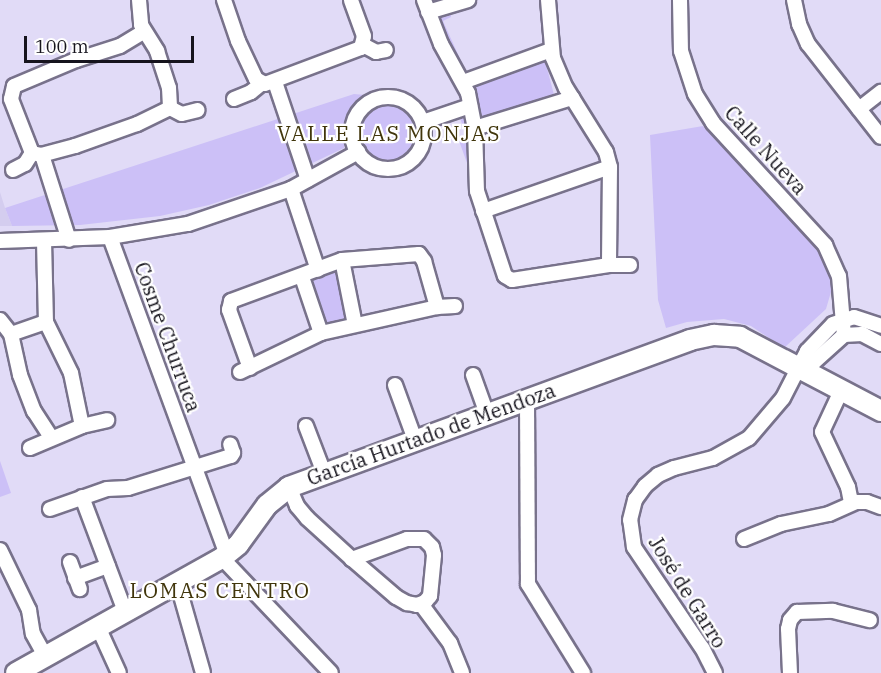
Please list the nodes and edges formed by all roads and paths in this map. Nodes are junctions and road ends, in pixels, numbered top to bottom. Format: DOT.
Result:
graph roads {
  1 [pos="139,0"];
  2 [pos="224,0"];
  3 [pos="351,0"];
  4 [pos="468,0"];
  5 [pos="548,0"];
  6 [pos="680,0"];
  7 [pos="794,0"];
  8 [pos="426,6"];
  9 [pos="143,32"];
  10 [pos="363,45"];
  11 [pos="386,50"];
  12 [pos="551,50"];
  13 [pos="463,82"];
  14 [pos="268,83"];
  15 [pos="6,86"];
  16 [pos="881,92"];
  17 [pos="572,98"];
  18 [pos="234,99"];
  19 [pos="470,106"];
  20 [pos="170,108"];
  21 [pos="859,109"];
  22 [pos="198,110"];
  23 [pos="423,122"];
  24 [pos="475,129"];
  25 [pos="881,137"];
  26 [pos="358,152"];
  27 [pos="37,154"];
  28 [pos="610,167"];
  29 [pos="13,170"];
  30 [pos="308,180"];
  31 [pos="291,189"];
  32 [pos="483,211"];
  33 [pos="110,237"];
  34 [pos="69,240"];
  35 [pos="0,241"];
  36 [pos="44,241"];
  37 [pos="342,260"];
  38 [pos="609,265"];
  39 [pos="630,265"];
  40 [pos="318,270"];
  41 [pos="302,277"];
  42 [pos="455,306"];
  43 [pos="437,307"];
  44 [pos="843,319"];
  45 [pos="0,320"];
  46 [pos="46,322"];
  47 [pos="355,325"];
  48 [pos="881,326"];
  49 [pos="321,333"];
  50 [pos="11,334"];
  51 [pos="844,335"];
  52 [pos="881,344"];
  53 [pos="800,369"];
  54 [pos="473,375"];
  55 [pos="395,386"];
  56 [pos="841,391"];
  57 [pos="527,399"];
  58 [pos="881,411"];
  59 [pos="487,414"];
  60 [pos="108,420"];
  61 [pos="82,426"];
  62 [pos="306,426"];
  63 [pos="51,437"];
  64 [pos="415,440"];
  65 [pos="230,444"];
  66 [pos="30,448"];
  67 [pos="195,468"];
  68 [pos="324,473"];
  69 [pos="289,487"];
  70 [pos="82,497"];
  71 [pos="851,503"];
  72 [pos="881,507"];
  73 [pos="50,509"];
  74 [pos="744,539"];
  75 [pos="0,550"];
  76 [pos="224,557"];
  77 [pos="352,559"];
  78 [pos="70,562"];
  79 [pos="108,566"];
  80 [pos="178,585"];
  81 [pos="421,604"];
  82 [pos="126,614"];
  83 [pos="870,620"];
  84 [pos="99,629"];
  85 [pos="46,657"];
  86 [pos="16,673"];
  87 [pos="119,673"];
  88 [pos="203,673"];
  89 [pos="331,673"];
  90 [pos="462,673"];
  91 [pos="583,673"];
  92 [pos="715,673"];
  93 [pos="790,673"];
  1 -- 9 [label="street"];
  2 -- 14 [label="street"];
  3 -- 10 [label="street"];
  4 -- 8 [label="street"];
  5 -- 12 [label="street"];
  6 -- 44 [label="street, Calle Nueva"];
  7 -- 21 [label="street"];
  8 -- 13 [label="street"];
  9 -- 15 [label="street"];
  9 -- 20 [label="street"];
  10 -- 11 [label="street"];
  10 -- 14 [label="street"];
  12 -- 13 [label="street"];
  12 -- 17 [label="street"];
  13 -- 19 [label="street"];
  14 -- 18 [label="street"];
  14 -- 30 [label="street"];
  15 -- 27 [label="street"];
  16 -- 21 [label="street"];
  17 -- 24 [label="street"];
  17 -- 28 [label="street"];
  19 -- 23 [label="street"];
  19 -- 24 [label="street"];
  20 -- 22 [label="street"];
  20 -- 27 [label="street"];
  21 -- 25 [label="street"];
  23 -- 26 [label="street"];
  23 -- 26 [label="street"];
  24 -- 32 [label="street"];
  26 -- 30 [label="street"];
  27 -- 29 [label="street"];
  27 -- 34 [label="street"];
  28 -- 32 [label="street"];
  28 -- 38 [label="street"];
  30 -- 31 [label="street"];
  31 -- 33 [label="street"];
  31 -- 40 [label="street"];
  32 -- 38 [label="street"];
  33 -- 34 [label="street"];
  33 -- 67 [label="street, Cosme Churruca"];
  34 -- 36 [label="street"];
  35 -- 36 [label="street"];
  36 -- 46 [label="street"];
  37 -- 40 [label="street"];
  37 -- 43 [label="street"];
  37 -- 47 [label="street"];
  38 -- 39 [label="street"];
  40 -- 41 [label="street"];
  41 -- 49 [label="street"];
  41 -- 49 [label="street"];
  42 -- 43 [label="street"];
  43 -- 47 [label="street"];
  44 -- 48 [label="street"];
  44 -- 51 [label="street, Calle Nueva"];
  44 -- 53 [label="street, José de Garro"];
  45 -- 50 [label="street"];
  46 -- 50 [label="street"];
  46 -- 61 [label="street"];
  47 -- 49 [label="street"];
  50 -- 63 [label="street"];
  51 -- 52 [label="street"];
  51 -- 53 [label="street"];
  53 -- 56 [label="street, García Hurtado de Mendoza"];
  53 -- 57 [label="street, García Hurtado de Mendoza"];
  53 -- 92 [label="street, José de Garro"];
  54 -- 59 [label="street"];
  55 -- 64 [label="street"];
  56 -- 58 [label="street, García Hurtado de Mendoza"];
  56 -- 71 [label="street"];
  57 -- 59 [label="street, García Hurtado de Mendoza"];
  57 -- 91 [label="street"];
  59 -- 64 [label="street, García Hurtado de Mendoza"];
  60 -- 61 [label="street"];
  61 -- 63 [label="street"];
  62 -- 68 [label="street"];
  63 -- 66 [label="street"];
  64 -- 68 [label="street, García Hurtado de Mendoza"];
  65 -- 67 [label="street"];
  67 -- 70 [label="street"];
  67 -- 76 [label="street, Cosme Churruca"];
  68 -- 69 [label="street, García Hurtado de Mendoza"];
  69 -- 76 [label="street, García Hurtado de Mendoza"];
  69 -- 77 [label="street"];
  70 -- 73 [label="street"];
  70 -- 79 [label="street"];
  71 -- 72 [label="street"];
  71 -- 74 [label="street"];
  75 -- 85 [label="street"];
  76 -- 80 [label="street, García Hurtado de Mendoza"];
  76 -- 89 [label="street, Cosme Churruca"];
  77 -- 81 [label="street"];
  77 -- 81 [label="street"];
  78 -- 79 [label="street"];
  79 -- 82 [label="street"];
  80 -- 82 [label="street, García Hurtado de Mendoza"];
  80 -- 88 [label="street"];
  81 -- 90 [label="street"];
  82 -- 84 [label="street, García Hurtado de Mendoza"];
  83 -- 93 [label="street"];
  84 -- 85 [label="street, García Hurtado de Mendoza"];
  84 -- 87 [label="street"];
  85 -- 86 [label="street, García Hurtado de Mendoza"];
}
